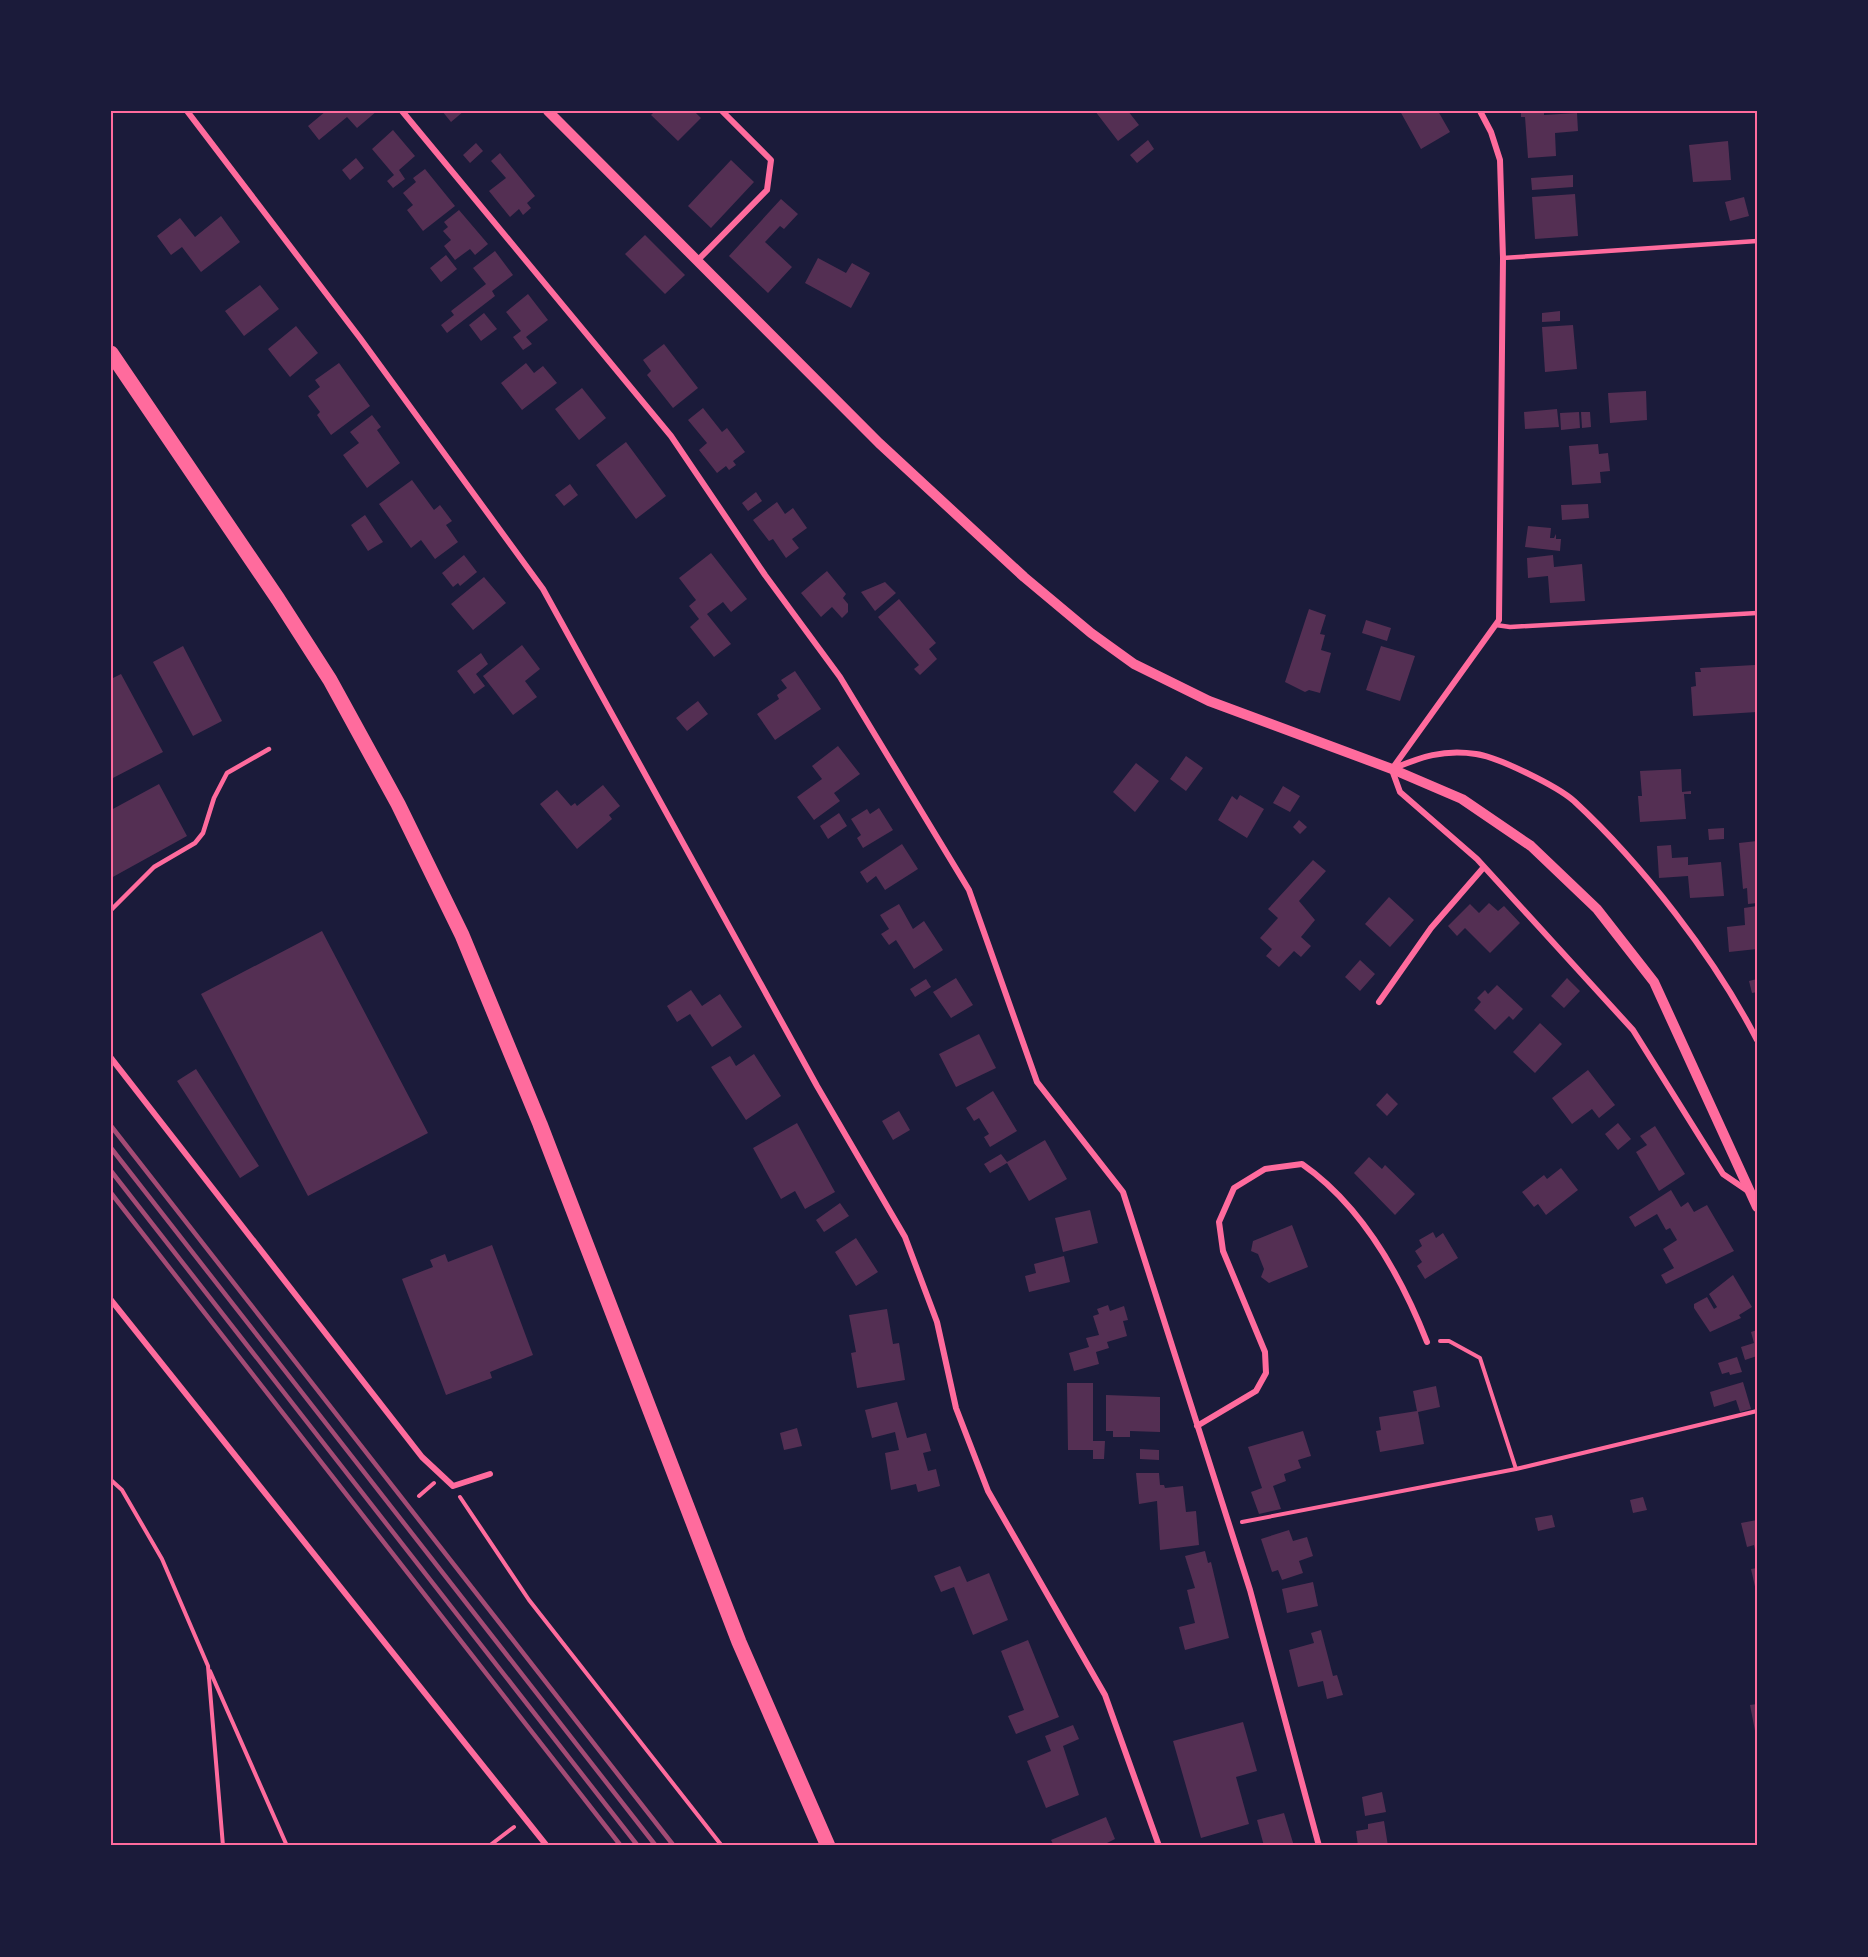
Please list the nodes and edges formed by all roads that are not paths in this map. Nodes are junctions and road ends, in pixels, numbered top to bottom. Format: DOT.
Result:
graph roads {
  1 [pos="187,111"];
  2 [pos="402,111"];
  3 [pos="548,111"];
  4 [pos="722,111"];
  5 [pos="1480,111"];
  6 [pos="1757,241"];
  7 [pos="1503,258"];
  8 [pos="698,260"];
  9 [pos="111,353"];
  10 [pos="1757,613"];
  11 [pos="1496,626"];
  12 [pos="269,749"];
  13 [pos="1392,770"];
  14 [pos="1484,867"];
  15 [pos="111,910"];
  16 [pos="1379,1002"];
  17 [pos="1757,1040"];
  18 [pos="111,1058"];
  19 [pos="1749,1191"];
  20 [pos="1757,1207"];
  21 [pos="111,1300"];
  22 [pos="1427,1342"];
  23 [pos="1197,1426"];
  24 [pos="490,1474"];
  25 [pos="547,1846"];
  26 [pos="828,1846"];
  27 [pos="1159,1846"];
  28 [pos="1319,1846"];
  1 -- 27 [label="street"];
  2 -- 23 [label="street"];
  3 -- 8 [label="street"];
  4 -- 8 [label="street"];
  5 -- 7 [label="street"];
  6 -- 7 [label="lane"];
  7 -- 11 [label="street"];
  8 -- 13 [label="street"];
  9 -- 26 [label="main road"];
  10 -- 11 [label="lane"];
  11 -- 13 [label="street"];
  12 -- 15 [label="lane"];
  13 -- 14 [label="street"];
  13 -- 17 [label="street"];
  13 -- 19 [label="street"];
  14 -- 16 [label="street"];
  14 -- 19 [label="street"];
  18 -- 24 [label="street"];
  19 -- 20 [label="street"];
  21 -- 25 [label="street"];
  22 -- 23 [label="street"];
  23 -- 28 [label="street"];
}
